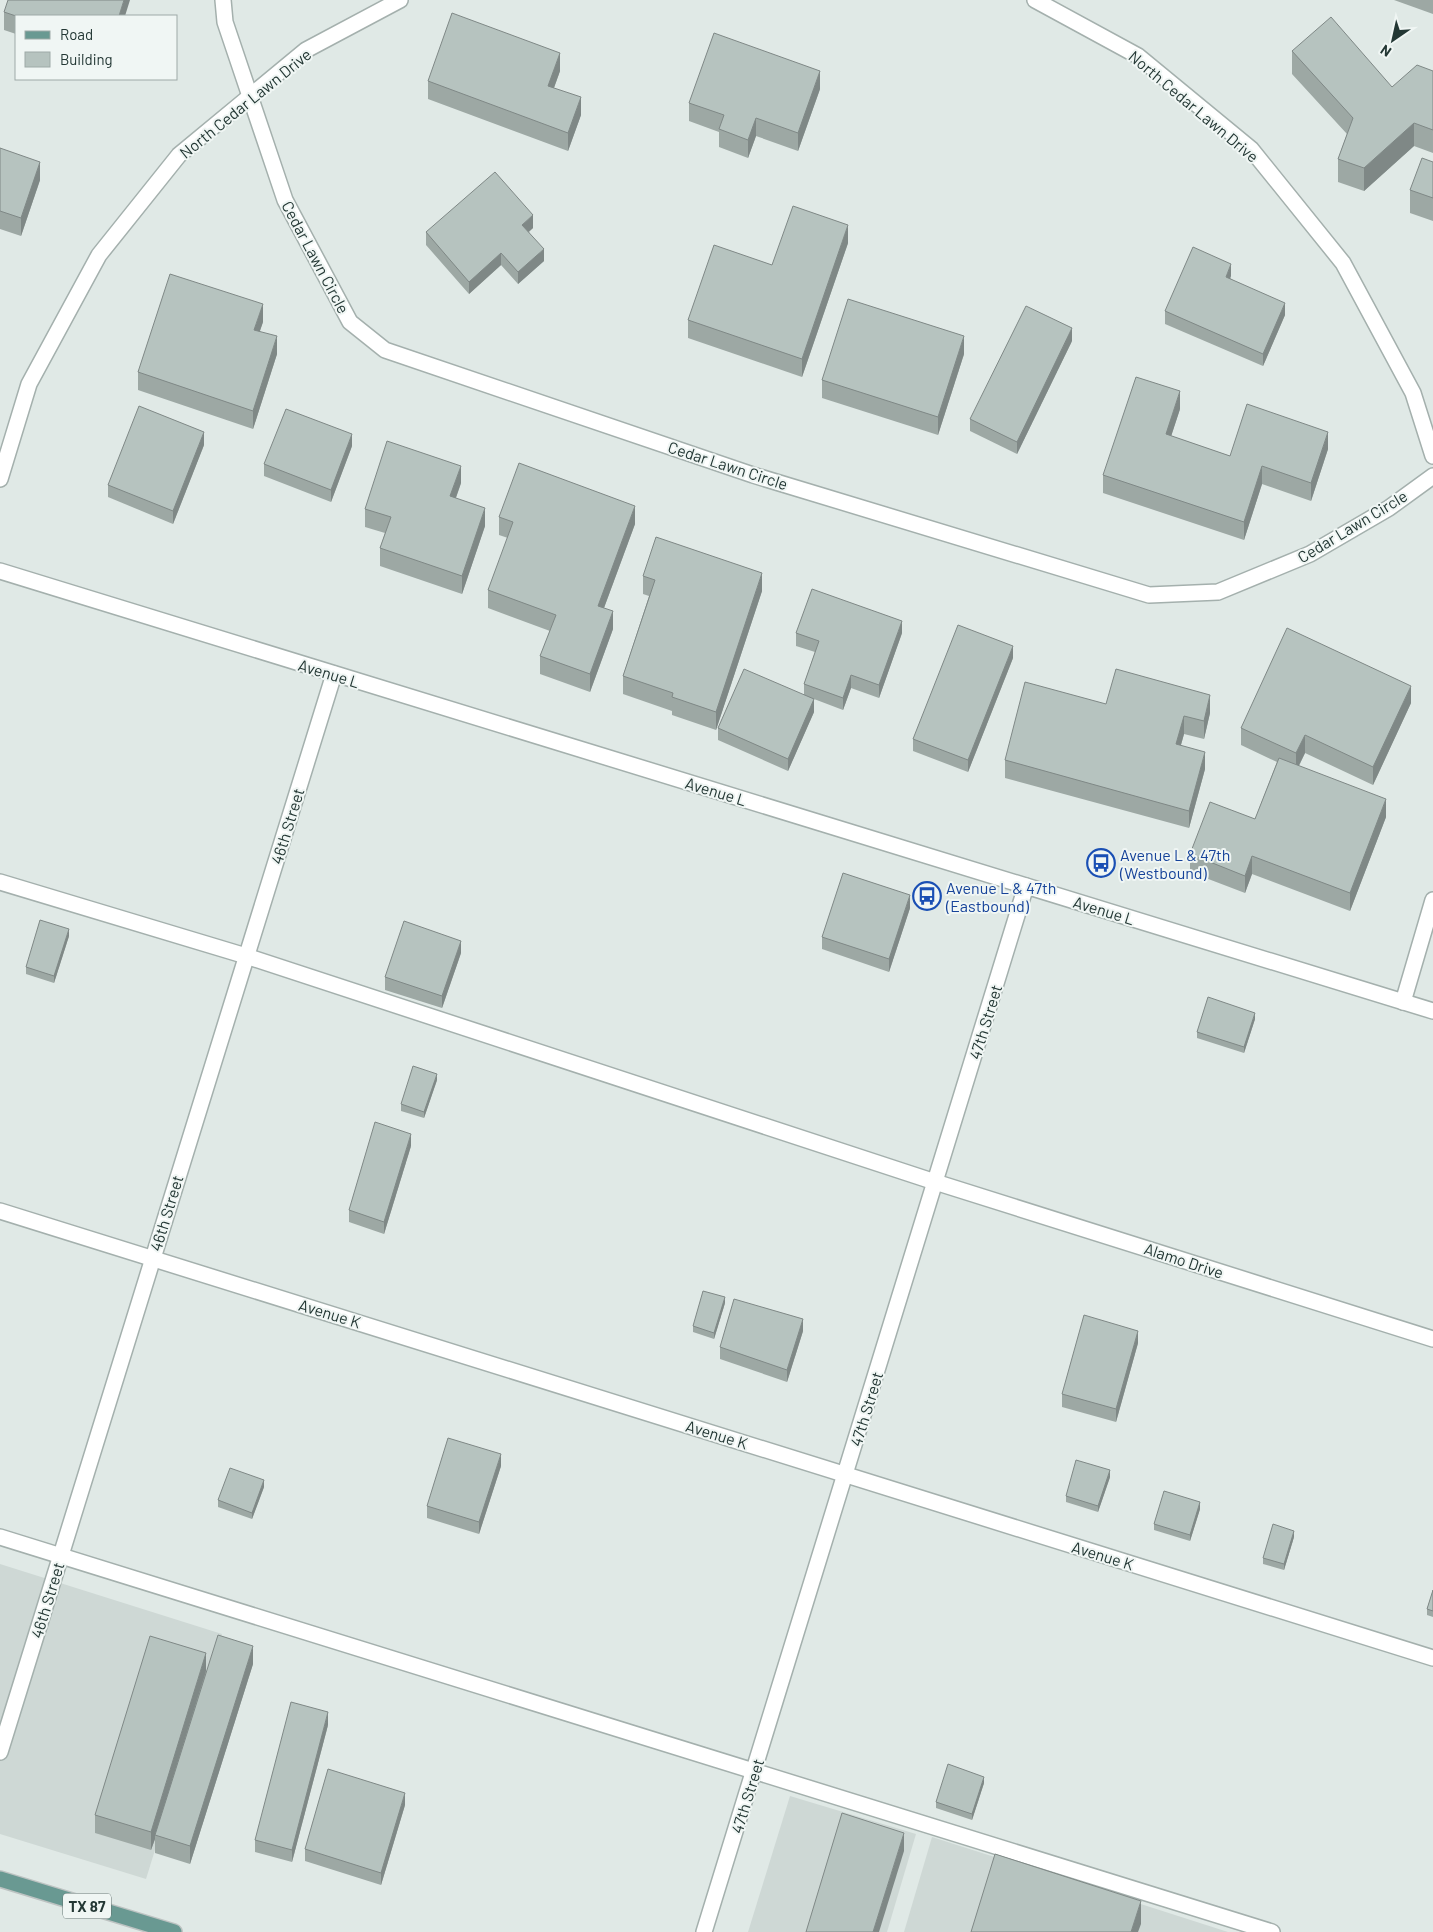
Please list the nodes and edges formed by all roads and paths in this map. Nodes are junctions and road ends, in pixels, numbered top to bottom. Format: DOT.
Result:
graph roads {
  1 [pos="223,0"];
  2 [pos="400,0"];
  3 [pos="1035,0"];
  4 [pos="249,96"];
  5 [pos="1433,456"];
  6 [pos="1433,476"];
  7 [pos="0,479"];
  8 [pos="0,571"];
  9 [pos="334,674"];
  10 [pos="0,882"];
  11 [pos="1026,886"];
  12 [pos="1433,900"];
  13 [pos="246,956"];
  14 [pos="1403,1002"];
  15 [pos="1433,1011"];
  16 [pos="935,1182"];
  17 [pos="0,1210"];
  18 [pos="152,1258"];
  19 [pos="1433,1339"];
  20 [pos="846,1474"];
  21 [pos="0,1537"];
  22 [pos="61,1556"];
  23 [pos="1433,1658"];
  24 [pos="0,1752"];
  25 [pos="754,1772"];
  26 [pos="0,1879"];
  27 [pos="174,1932"];
  28 [pos="704,1932"];
  29 [pos="1272,1932"];
  1 -- 4 [label="street, Cedar Lawn Circle"];
  2 -- 4 [label="street, North Cedar Lawn Drive"];
  3 -- 5 [label="street, North Cedar Lawn Drive"];
  4 -- 6 [label="street, Cedar Lawn Circle"];
  4 -- 7 [label="street, North Cedar Lawn Drive"];
  8 -- 9 [label="street, Avenue L"];
  9 -- 11 [label="street, Avenue L"];
  9 -- 13 [label="street, 46th Street"];
  10 -- 13 [label="street, Alamo Drive"];
  11 -- 14 [label="street, Avenue L"];
  11 -- 16 [label="street, 47th Street"];
  12 -- 14 [label="street"];
  13 -- 16 [label="street, Alamo Drive"];
  13 -- 18 [label="street, 46th Street"];
  14 -- 15 [label="street, Avenue L"];
  16 -- 19 [label="street, Alamo Drive"];
  16 -- 20 [label="street, 47th Street"];
  17 -- 18 [label="street, Avenue K"];
  18 -- 20 [label="street, Avenue K"];
  18 -- 22 [label="street, 46th Street"];
  20 -- 23 [label="street, Avenue K"];
  20 -- 25 [label="street, 47th Street"];
  21 -- 22 [label="street"];
  22 -- 24 [label="street, 46th Street"];
  22 -- 25 [label="street"];
  25 -- 28 [label="street, 47th Street"];
  25 -- 29 [label="street"];
  26 -- 27 [label="main road, TX 87"];
}
